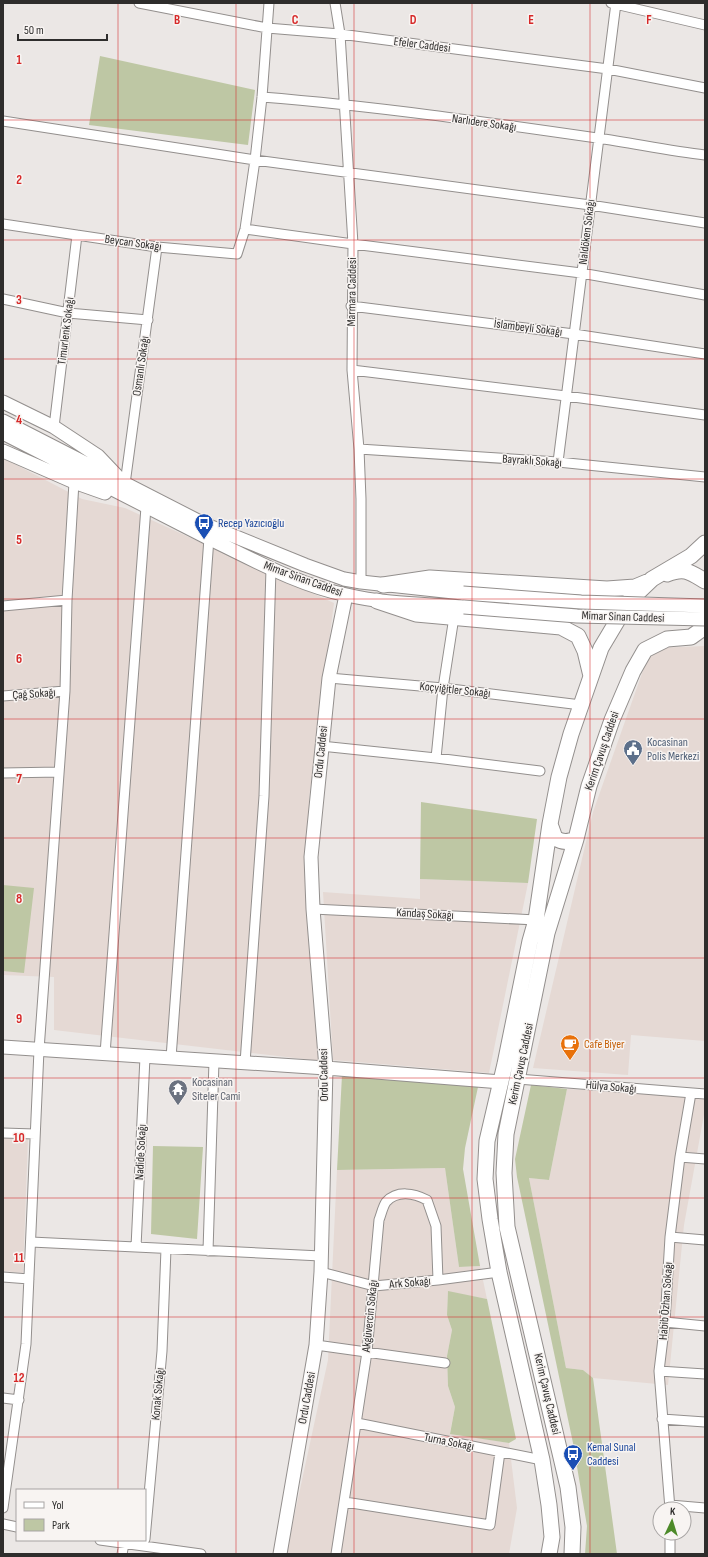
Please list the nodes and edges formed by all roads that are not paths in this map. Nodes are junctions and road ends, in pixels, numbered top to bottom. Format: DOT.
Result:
graph roads {
  1 [pos="138,3"];
  2 [pos="270,3"];
  3 [pos="335,3"];
  4 [pos="614,3"];
  5 [pos="705,25"];
  6 [pos="267,28"];
  7 [pos="340,34"];
  8 [pos="608,69"];
  9 [pos="705,88"];
  10 [pos="262,97"];
  11 [pos="344,104"];
  12 [pos="3,121"];
  13 [pos="599,138"];
  14 [pos="705,155"];
  15 [pos="255,160"];
  16 [pos="349,173"];
  17 [pos="590,205"];
  18 [pos="705,223"];
  19 [pos="3,224"];
  20 [pos="244,229"];
  21 [pos="77,235"];
  22 [pos="352,244"];
  23 [pos="157,247"];
  24 [pos="581,273"];
  25 [pos="705,295"];
  26 [pos="3,299"];
  27 [pos="351,306"];
  28 [pos="68,313"];
  29 [pos="148,320"];
  30 [pos="574,334"];
  31 [pos="705,354"];
  32 [pos="352,370"];
  33 [pos="566,396"];
  34 [pos="3,402"];
  35 [pos="705,415"];
  36 [pos="3,421"];
  37 [pos="54,427"];
  38 [pos="3,432"];
  39 [pos="359,449"];
  40 [pos="3,451"];
  41 [pos="558,462"];
  42 [pos="705,477"];
  43 [pos="74,482"];
  44 [pos="125,484"];
  45 [pos="146,507"];
  46 [pos="209,538"];
  47 [pos="705,543"];
  48 [pos="698,554"];
  49 [pos="271,569"];
  50 [pos="652,580"];
  51 [pos="705,581"];
  52 [pos="361,582"];
  53 [pos="384,585"];
  54 [pos="346,595"];
  55 [pos="67,600"];
  56 [pos="377,601"];
  57 [pos="3,606"];
  58 [pos="705,606"];
  59 [pos="459,612"];
  60 [pos="705,619"];
  61 [pos="705,627"];
  62 [pos="698,636"];
  63 [pos="591,677"];
  64 [pos="329,678"];
  65 [pos="443,688"];
  66 [pos="65,691"];
  67 [pos="3,696"];
  68 [pos="581,705"];
  69 [pos="321,746"];
  70 [pos="436,758"];
  71 [pos="59,772"];
  72 [pos="540,772"];
  73 [pos="3,773"];
  74 [pos="550,824"];
  75 [pos="576,839"];
  76 [pos="314,909"];
  77 [pos="536,920"];
  78 [pos="3,1048"];
  79 [pos="39,1050"];
  80 [pos="105,1054"];
  81 [pos="145,1057"];
  82 [pos="171,1058"];
  83 [pos="214,1061"];
  84 [pos="245,1063"];
  85 [pos="326,1068"];
  86 [pos="518,1079"];
  87 [pos="501,1082"];
  88 [pos="690,1093"];
  89 [pos="705,1094"];
  90 [pos="3,1132"];
  91 [pos="35,1134"];
  92 [pos="680,1157"];
  93 [pos="705,1159"];
  94 [pos="670,1237"];
  95 [pos="705,1240"];
  96 [pos="31,1242"];
  97 [pos="136,1247"];
  98 [pos="166,1249"];
  99 [pos="208,1251"];
  100 [pos="321,1256"];
  101 [pos="321,1272"];
  102 [pos="499,1272"];
  103 [pos="3,1277"];
  104 [pos="29,1279"];
  105 [pos="438,1280"];
  106 [pos="374,1286"];
  107 [pos="665,1322"];
  108 [pos="705,1326"];
  109 [pos="316,1344"];
  110 [pos="367,1352"];
  111 [pos="445,1363"];
  112 [pos="659,1371"];
  113 [pos="705,1374"];
  114 [pos="3,1398"];
  115 [pos="18,1400"];
  116 [pos="662,1418"];
  117 [pos="705,1422"];
  118 [pos="357,1423"];
  119 [pos="500,1452"];
  120 [pos="542,1460"];
  121 [pos="669,1501"];
  122 [pos="345,1502"];
  123 [pos="3,1508"];
  124 [pos="692,1508"];
  125 [pos="705,1508"];
  126 [pos="3,1524"];
  127 [pos="16,1527"];
  128 [pos="146,1530"];
  129 [pos="106,1541"];
  130 [pos="145,1541"];
  131 [pos="670,1541"];
  132 [pos="124,1544"];
  133 [pos="122,1554"];
  134 [pos="201,1554"];
  135 [pos="280,1554"];
  136 [pos="336,1554"];
  137 [pos="549,1554"];
  138 [pos="572,1554"];
  139 [pos="670,1554"];
  1 -- 6 [label="street, Efeler Caddesi"];
  2 -- 6 [label="street"];
  3 -- 7 [label="street, Marmara Caddesi"];
  4 -- 5 [label="street"];
  4 -- 8 [label="street, Naldöken Sokağı"];
  6 -- 7 [label="street, Efeler Caddesi"];
  6 -- 10 [label="street"];
  7 -- 8 [label="street, Efeler Caddesi"];
  7 -- 11 [label="street, Marmara Caddesi"];
  8 -- 9 [label="street, Efeler Caddesi"];
  8 -- 13 [label="street, Naldöken Sokağı"];
  10 -- 11 [label="street, Narlıdere Sokağı"];
  10 -- 15 [label="street"];
  11 -- 13 [label="street, Narlıdere Sokağı"];
  11 -- 16 [label="street, Marmara Caddesi"];
  12 -- 15 [label="street"];
  13 -- 14 [label="street, Narlıdere Sokağı"];
  13 -- 17 [label="street, Naldöken Sokağı"];
  15 -- 16 [label="street"];
  15 -- 20 [label="street"];
  16 -- 17 [label="street"];
  16 -- 22 [label="street, Marmara Caddesi"];
  17 -- 18 [label="street"];
  17 -- 24 [label="street, Naldöken Sokağı"];
  19 -- 21 [label="street, Beycan Sokağı"];
  20 -- 22 [label="street"];
  20 -- 23 [label="street, Beycan Sokağı"];
  21 -- 23 [label="street, Beycan Sokağı"];
  21 -- 28 [label="street, Timurlenk Sokağı"];
  22 -- 24 [label="street"];
  22 -- 27 [label="street, Marmara Caddesi"];
  23 -- 29 [label="street, Osmanlı Sokağı"];
  24 -- 25 [label="street"];
  24 -- 30 [label="street, Naldöken Sokağı"];
  26 -- 28 [label="street"];
  27 -- 30 [label="street, İslambeyli Sokağı"];
  27 -- 32 [label="street, Marmara Caddesi"];
  28 -- 29 [label="street"];
  28 -- 37 [label="street, Timurlenk Sokağı"];
  29 -- 44 [label="street, Osmanlı Sokağı"];
  30 -- 31 [label="street, İslambeyli Sokağı"];
  30 -- 33 [label="street, Naldöken Sokağı"];
  32 -- 33 [label="street"];
  32 -- 39 [label="street, Marmara Caddesi"];
  33 -- 35 [label="street"];
  33 -- 41 [label="street, Naldöken Sokağı"];
  34 -- 37 [label="main road"];
  36 -- 44 [label="main road, Mimar Sinan Caddesi"];
  37 -- 44 [label="main road"];
  38 -- 45 [label="main road, Mimar Sinan Caddesi"];
  39 -- 41 [label="street, Bayraklı Sokağı"];
  39 -- 52 [label="street, Marmara Caddesi"];
  40 -- 43 [label="main road"];
  41 -- 42 [label="street, Bayraklı Sokağı"];
  43 -- 45 [label="main road"];
  43 -- 55 [label="street"];
  44 -- 52 [label="main road, Mimar Sinan Caddesi"];
  45 -- 46 [label="main road, Mimar Sinan Caddesi"];
  45 -- 80 [label="street"];
  46 -- 49 [label="main road, Mimar Sinan Caddesi"];
  46 -- 82 [label="street"];
  47 -- 48 [label="main road"];
  48 -- 50 [label="main road"];
  49 -- 54 [label="main road, Mimar Sinan Caddesi"];
  49 -- 84 [label="street"];
  50 -- 51 [label="main road"];
  50 -- 53 [label="main road"];
  50 -- 63 [label="main road, Kerim Çavuş Caddesi"];
  52 -- 53 [label="main road, Mimar Sinan Caddesi"];
  53 -- 58 [label="main road, Mimar Sinan Caddesi, bridge"];
  54 -- 56 [label="main road, Mimar Sinan Caddesi"];
  54 -- 64 [label="main road, Ordu Caddesi"];
  55 -- 57 [label="street"];
  55 -- 66 [label="street"];
  56 -- 59 [label="main road"];
  59 -- 60 [label="main road, Mimar Sinan Caddesi, bridge"];
  59 -- 63 [label="main road"];
  59 -- 65 [label="street"];
  61 -- 62 [label="main road, Kerim Çavuş Caddesi"];
  62 -- 75 [label="main road, Kerim Çavuş Caddesi"];
  63 -- 68 [label="main road, Kerim Çavuş Caddesi"];
  64 -- 65 [label="street, Koçyiğitler Sokağı"];
  64 -- 69 [label="main road, Ordu Caddesi"];
  65 -- 68 [label="street, Koçyiğitler Sokağı"];
  65 -- 70 [label="street"];
  66 -- 67 [label="street, Çağ Sokağı"];
  66 -- 71 [label="street"];
  68 -- 74 [label="main road, Kerim Çavuş Caddesi"];
  69 -- 70 [label="street"];
  69 -- 76 [label="main road, Ordu Caddesi"];
  70 -- 72 [label="street"];
  71 -- 73 [label="street"];
  71 -- 79 [label="street"];
  74 -- 75 [label="main road"];
  74 -- 77 [label="main road, Kerim Çavuş Caddesi"];
  75 -- 86 [label="main road, Kerim Çavuş Caddesi"];
  76 -- 77 [label="street, Kandaş Sokağı"];
  76 -- 85 [label="main road, Ordu Caddesi"];
  77 -- 87 [label="main road, Kerim Çavuş Caddesi"];
  78 -- 79 [label="main road"];
  79 -- 80 [label="main road"];
  79 -- 91 [label="street"];
  80 -- 81 [label="main road"];
  81 -- 82 [label="main road"];
  81 -- 97 [label="street, Nadide Sokağı"];
  82 -- 83 [label="main road"];
  83 -- 84 [label="main road"];
  83 -- 99 [label="street"];
  84 -- 85 [label="main road"];
  85 -- 87 [label="main road"];
  85 -- 100 [label="main road, Ordu Caddesi"];
  86 -- 88 [label="street, Hülya Sokağı"];
  86 -- 138 [label="main road, Kerim Çavuş Caddesi"];
  87 -- 102 [label="main road, Kerim Çavuş Caddesi"];
  88 -- 89 [label="street, Hülya Sokağı"];
  88 -- 92 [label="street, Habib Özhan Sokağı"];
  90 -- 91 [label="street"];
  91 -- 96 [label="street"];
  92 -- 93 [label="street"];
  92 -- 94 [label="street, Habib Özhan Sokağı"];
  94 -- 95 [label="street"];
  94 -- 107 [label="street, Habib Özhan Sokağı"];
  96 -- 97 [label="street"];
  96 -- 104 [label="street"];
  97 -- 98 [label="street"];
  98 -- 99 [label="street"];
  98 -- 128 [label="street, Konak Sokağı"];
  99 -- 100 [label="street"];
  100 -- 101 [label="main road, Ordu Caddesi"];
  101 -- 106 [label="street, Ark Sokağı"];
  101 -- 109 [label="main road, Ordu Caddesi"];
  102 -- 105 [label="street, Ark Sokağı"];
  102 -- 120 [label="main road, Kerim Çavuş Caddesi"];
  103 -- 104 [label="street"];
  104 -- 115 [label="street"];
  105 -- 106 [label="street, Ark Sokağı"];
  105 -- 106 [label="street, Akgüvercin Sokağı"];
  106 -- 110 [label="street, Akgüvercin Sokağı"];
  107 -- 108 [label="street"];
  107 -- 112 [label="street, Habib Özhan Sokağı"];
  109 -- 110 [label="street"];
  109 -- 135 [label="main road, Ordu Caddesi"];
  110 -- 111 [label="street"];
  110 -- 118 [label="street, Akgüvercin Sokağı"];
  112 -- 113 [label="street"];
  112 -- 116 [label="street, Habib Özhan Sokağı"];
  114 -- 115 [label="street"];
  115 -- 123 [label="street"];
  116 -- 117 [label="street"];
  116 -- 121 [label="street, Habib Özhan Sokağı"];
  118 -- 119 [label="street, Turna Sokağı"];
  118 -- 122 [label="street, Akgüvercin Sokağı"];
  119 -- 120 [label="street, Turna Sokağı"];
  119 -- 122 [label="street"];
  120 -- 137 [label="main road, Kerim Çavuş Caddesi"];
  122 -- 136 [label="street, Akgüvercin Sokağı"];
  124 -- 125 [label="street"];
  126 -- 127 [label="street"];
  129 -- 132 [label="street"];
  130 -- 132 [label="street"];
  130 -- 134 [label="street"];
  131 -- 139 [label="street"];
  132 -- 133 [label="street"];
}
